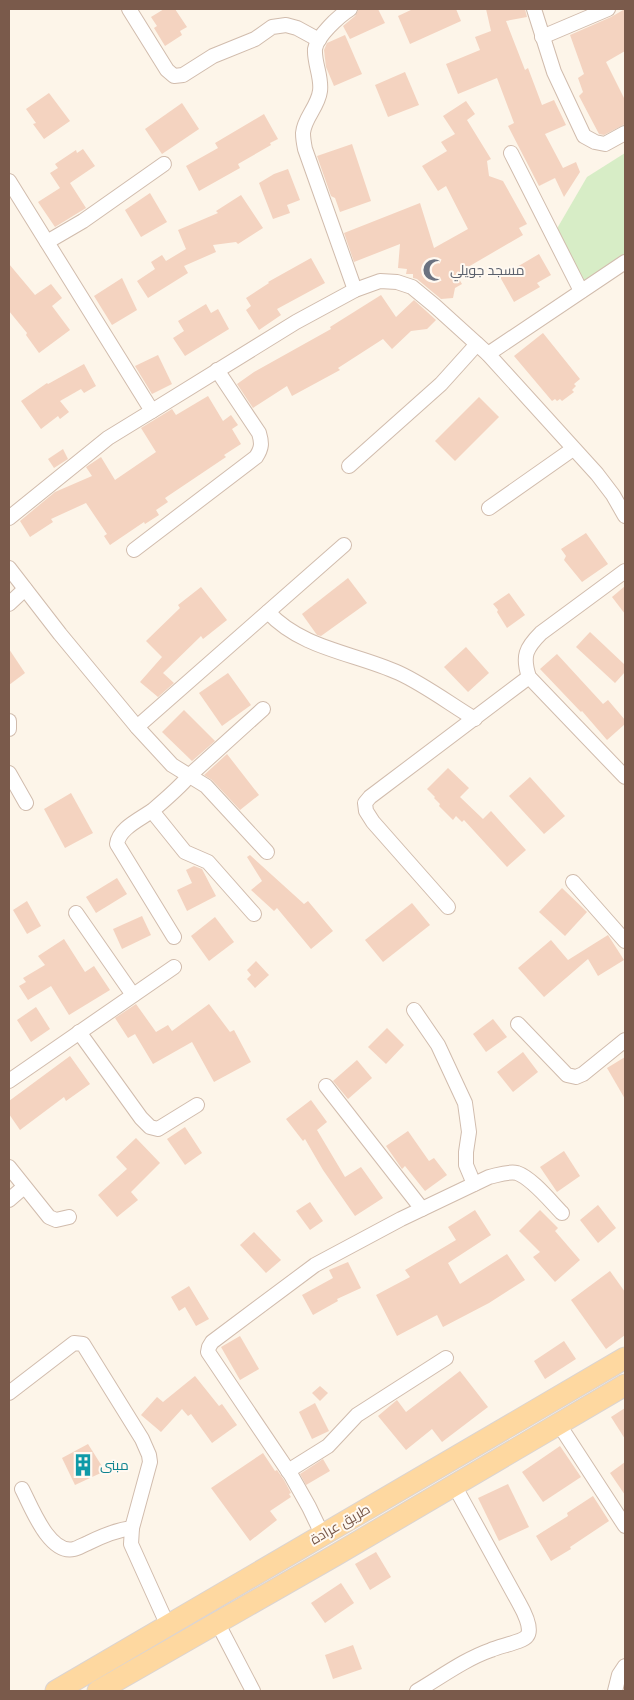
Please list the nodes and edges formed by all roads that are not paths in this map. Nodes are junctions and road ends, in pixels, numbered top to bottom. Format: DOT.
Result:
graph roads {
  1 [pos="129,9"];
  2 [pos="350,9"];
  3 [pos="534,9"];
  4 [pos="608,9"];
  5 [pos="542,37"];
  6 [pos="319,40"];
  7 [pos="625,133"];
  8 [pos="511,153"];
  9 [pos="164,164"];
  10 [pos="9,181"];
  11 [pos="47,242"];
  12 [pos="625,262"];
  13 [pos="355,290"];
  14 [pos="582,292"];
  15 [pos="477,344"];
  16 [pos="488,354"];
  17 [pos="217,370"];
  18 [pos="152,410"];
  19 [pos="573,449"];
  20 [pos="349,466"];
  21 [pos="489,508"];
  22 [pos="625,516"];
  23 [pos="9,518"];
  24 [pos="344,545"];
  25 [pos="134,550"];
  26 [pos="9,568"];
  27 [pos="625,570"];
  28 [pos="25,589"];
  29 [pos="9,604"];
  30 [pos="268,612"];
  31 [pos="529,678"];
  32 [pos="263,709"];
  33 [pos="475,719"];
  34 [pos="9,720"];
  35 [pos="137,727"];
  36 [pos="9,729"];
  37 [pos="9,773"];
  38 [pos="190,775"];
  39 [pos="625,777"];
  40 [pos="26,803"];
  41 [pos="152,811"];
  42 [pos="266,852"];
  43 [pos="573,882"];
  44 [pos="448,907"];
  45 [pos="76,913"];
  46 [pos="254,914"];
  47 [pos="174,936"];
  48 [pos="625,941"];
  49 [pos="174,967"];
  50 [pos="133,995"];
  51 [pos="414,1010"];
  52 [pos="518,1024"];
  53 [pos="79,1032"];
  54 [pos="625,1040"];
  55 [pos="9,1081"];
  56 [pos="326,1086"];
  57 [pos="197,1105"];
  58 [pos="9,1168"];
  59 [pos="474,1184"];
  60 [pos="24,1186"];
  61 [pos="9,1200"];
  62 [pos="422,1209"];
  63 [pos="562,1213"];
  64 [pos="69,1218"];
  65 [pos="446,1358"];
  66 [pos="625,1358"];
  67 [pos="625,1385"];
  68 [pos="9,1393"];
  69 [pos="558,1423"];
  70 [pos="288,1471"];
  71 [pos="454,1485"];
  72 [pos="22,1488"];
  73 [pos="625,1526"];
  74 [pos="132,1528"];
  75 [pos="322,1534"];
  76 [pos="217,1622"];
  77 [pos="168,1626"];
  78 [pos="625,1666"];
  79 [pos="56,1691"];
  80 [pos="98,1691"];
  81 [pos="253,1691"];
  82 [pos="417,1691"];
  83 [pos="615,1691"];
  1 -- 6 [label="street"];
  2 -- 6 [label="street"];
  3 -- 5 [label="street"];
  4 -- 5 [label="street"];
  5 -- 7 [label="street"];
  6 -- 13 [label="street"];
  8 -- 14 [label="street"];
  9 -- 11 [label="street"];
  10 -- 11 [label="street"];
  11 -- 18 [label="street"];
  12 -- 14 [label="street"];
  13 -- 15 [label="street"];
  13 -- 17 [label="street"];
  14 -- 16 [label="street"];
  15 -- 16 [label="street"];
  15 -- 20 [label="street"];
  16 -- 19 [label="street"];
  17 -- 18 [label="street"];
  17 -- 25 [label="street"];
  18 -- 23 [label="street"];
  19 -- 21 [label="street"];
  19 -- 22 [label="street"];
  24 -- 30 [label="street"];
  26 -- 28 [label="street"];
  27 -- 31 [label="street"];
  28 -- 29 [label="street"];
  28 -- 35 [label="street"];
  30 -- 33 [label="street"];
  30 -- 35 [label="street"];
  31 -- 33 [label="street"];
  31 -- 39 [label="street"];
  32 -- 38 [label="street"];
  33 -- 44 [label="street"];
  34 -- 36 [label="street"];
  35 -- 38 [label="street"];
  37 -- 40 [label="street"];
  38 -- 41 [label="street"];
  38 -- 42 [label="street"];
  41 -- 46 [label="street"];
  41 -- 47 [label="street"];
  43 -- 48 [label="street"];
  45 -- 50 [label="street"];
  49 -- 50 [label="street"];
  50 -- 53 [label="street"];
  51 -- 59 [label="street"];
  52 -- 54 [label="street"];
  53 -- 55 [label="street"];
  53 -- 57 [label="street"];
  56 -- 62 [label="street"];
  58 -- 60 [label="street"];
  59 -- 62 [label="street"];
  59 -- 63 [label="street"];
  60 -- 61 [label="street"];
  60 -- 64 [label="street"];
  62 -- 70 [label="street"];
  65 -- 70 [label="street"];
  66 -- 75 [label="main road, طريق عرادة"];
  67 -- 69 [label="main road"];
  68 -- 74 [label="street"];
  69 -- 71 [label="main road"];
  69 -- 73 [label="street"];
  70 -- 75 [label="street"];
  71 -- 76 [label="main road"];
  71 -- 82 [label="street"];
  72 -- 74 [label="street"];
  74 -- 77 [label="street"];
  75 -- 77 [label="main road, طريق عرادة"];
  76 -- 80 [label="main road"];
  76 -- 81 [label="street"];
  77 -- 79 [label="main road, طريق عرادة"];
  78 -- 83 [label="street"];
}
